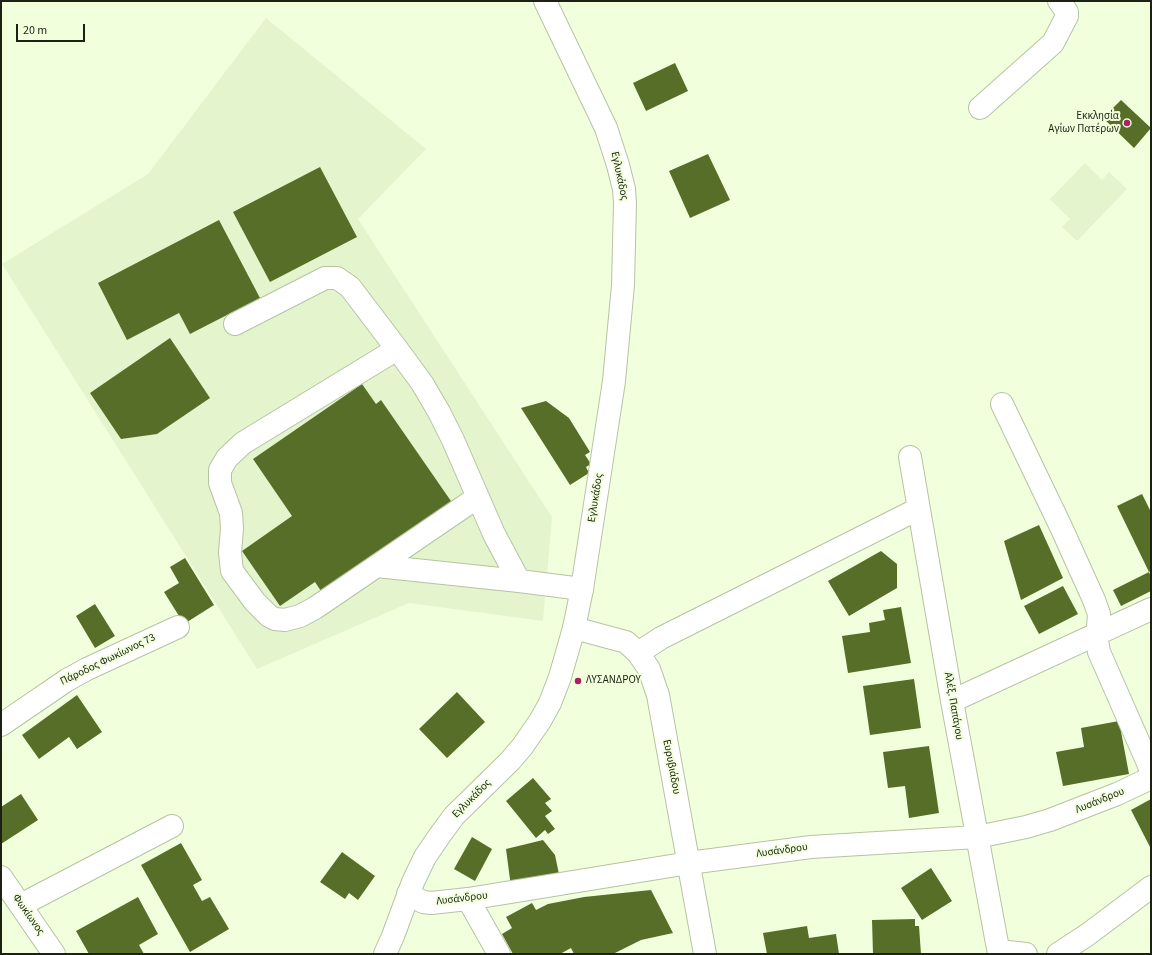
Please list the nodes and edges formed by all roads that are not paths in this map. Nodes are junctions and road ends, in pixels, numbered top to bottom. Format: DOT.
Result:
graph roads {
  1 [pos="544,1"];
  2 [pos="1059,1"];
  3 [pos="980,108"];
  4 [pos="235,324"];
  5 [pos="397,349"];
  6 [pos="1002,404"];
  7 [pos="910,457"];
  8 [pos="478,496"];
  9 [pos="918,509"];
  10 [pos="377,566"];
  11 [pos="519,581"];
  12 [pos="582,589"];
  13 [pos="1151,610"];
  14 [pos="178,627"];
  15 [pos="574,628"];
  16 [pos="1098,635"];
  17 [pos="638,653"];
  18 [pos="952,701"];
  19 [pos="1,725"];
  20 [pos="1151,770"];
  21 [pos="1151,778"];
  22 [pos="172,826"];
  23 [pos="977,837"];
  24 [pos="689,863"];
  25 [pos="1,877"];
  26 [pos="1151,887"];
  27 [pos="408,894"];
  28 [pos="468,900"];
  29 [pos="21,905"];
  30 [pos="999,952"];
  31 [pos="54,954"];
  32 [pos="385,954"];
  33 [pos="499,954"];
  34 [pos="705,954"];
  35 [pos="1026,954"];
  36 [pos="1058,954"];
  1 -- 12 [label="street, Εγλυκάδος"];
  2 -- 3 [label="street"];
  4 -- 5 [label="street"];
  5 -- 8 [label="street"];
  5 -- 10 [label="street"];
  6 -- 16 [label="street"];
  7 -- 9 [label="street, Αλέξ. Παπάγου"];
  8 -- 10 [label="street"];
  8 -- 11 [label="street"];
  9 -- 17 [label="street"];
  9 -- 18 [label="street, Αλέξ. Παπάγου"];
  10 -- 11 [label="street"];
  11 -- 12 [label="street"];
  12 -- 15 [label="street, Εγλυκάδος"];
  13 -- 16 [label="street"];
  14 -- 19 [label="street, Πάροδος Φωκίωνος 73"];
  15 -- 17 [label="street, Ευρυβιάδου"];
  15 -- 27 [label="street, Εγλυκάδος"];
  16 -- 18 [label="street"];
  16 -- 20 [label="street"];
  17 -- 24 [label="street, Ευρυβιάδου"];
  18 -- 23 [label="street, Αλέξ. Παπάγου"];
  21 -- 23 [label="street, Λυσάνδρου"];
  22 -- 29 [label="street"];
  23 -- 24 [label="street, Λυσάνδρου"];
  23 -- 30 [label="street, Αλέξ. Παπάγου"];
  24 -- 28 [label="street, Λυσάνδρου"];
  24 -- 34 [label="street, Ευρυβιάδου"];
  25 -- 29 [label="street, Φωκίωνος"];
  26 -- 36 [label="street"];
  27 -- 28 [label="street, Λυσάνδρου"];
  27 -- 32 [label="street, Εγλυκάδος"];
  28 -- 33 [label="street"];
  29 -- 31 [label="street, Φωκίωνος"];
  30 -- 35 [label="street"];
}
